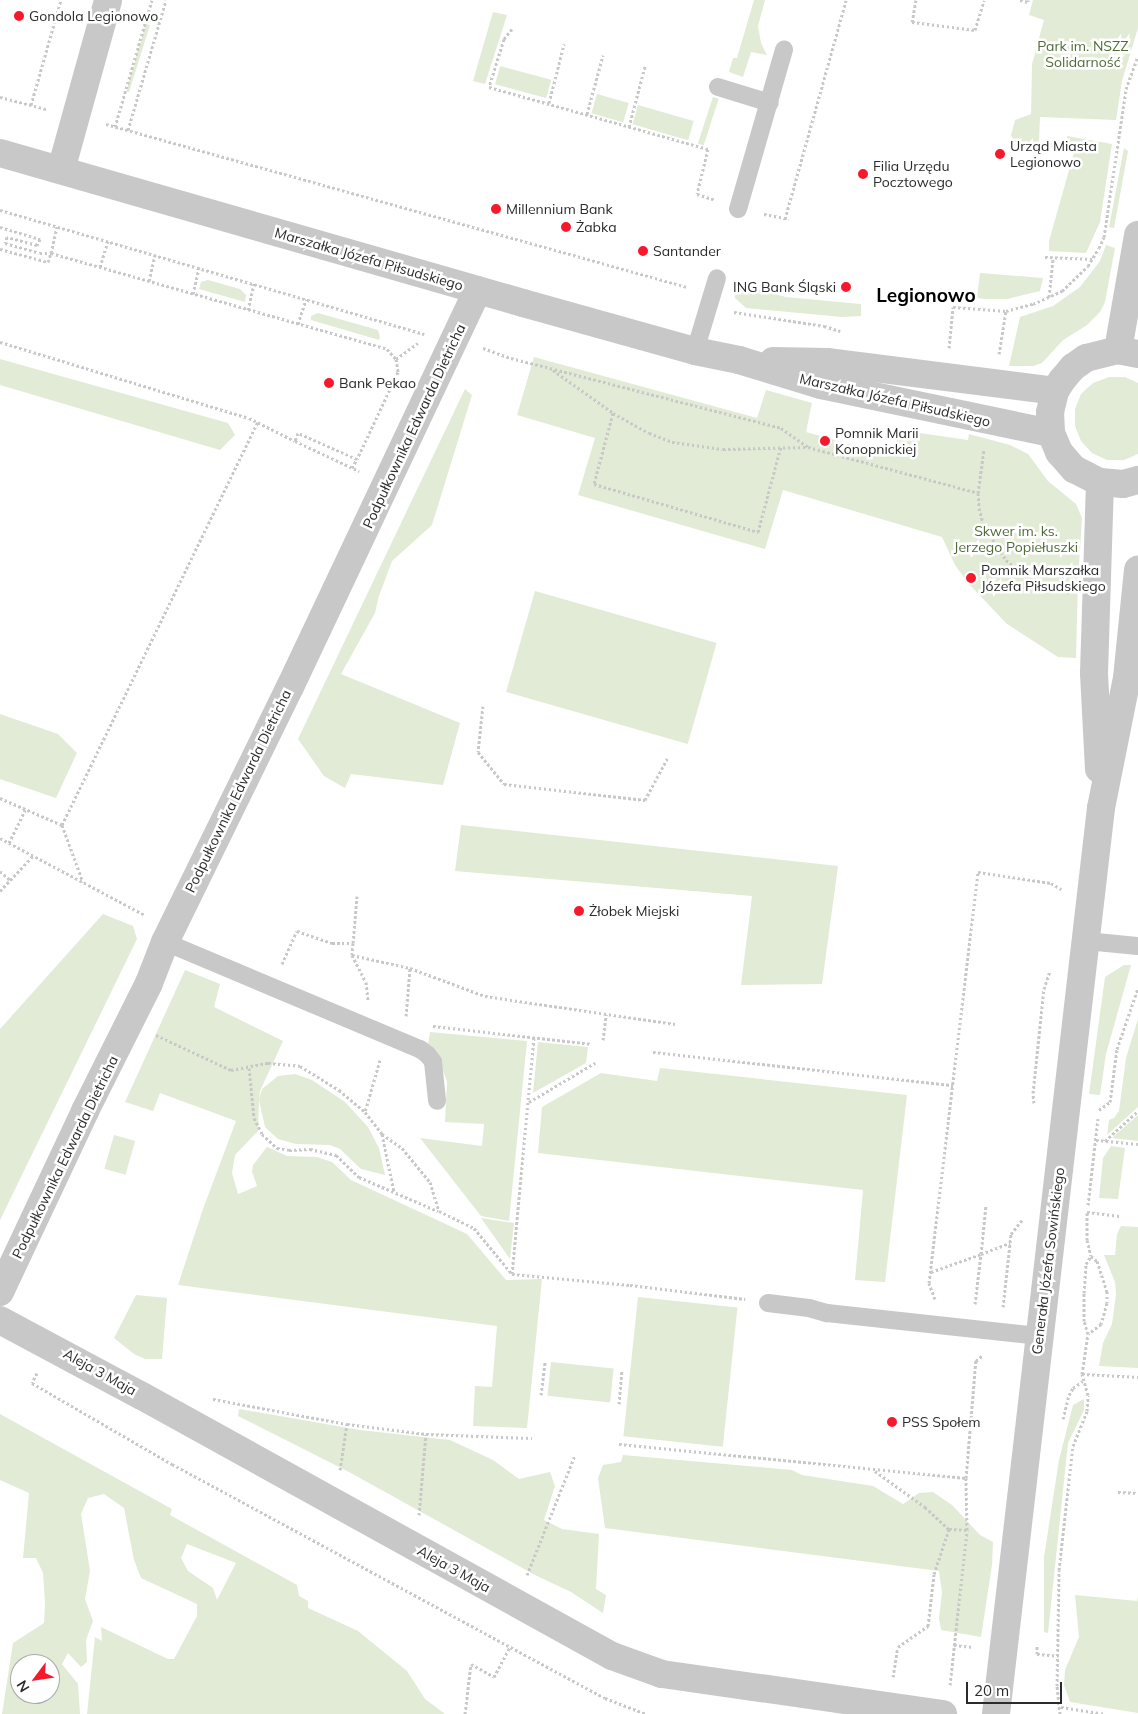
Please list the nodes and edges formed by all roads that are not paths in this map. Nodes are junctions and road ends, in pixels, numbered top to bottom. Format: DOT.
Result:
graph roads {
  1 [pos="108,0"];
  2 [pos="784,50"];
  3 [pos="718,87"];
  4 [pos="770,103"];
  5 [pos="0,153"];
  6 [pos="61,170"];
  7 [pos="739,208"];
  8 [pos="1138,235"];
  9 [pos="717,278"];
  10 [pos="478,290"];
  11 [pos="696,351"];
  12 [pos="1128,352"];
  13 [pos="739,360"];
  14 [pos="1055,391"];
  15 [pos="1052,433"];
  16 [pos="1138,480"];
  17 [pos="1100,482"];
  18 [pos="1138,570"];
  19 [pos="1101,808"];
  20 [pos="158,930"];
  21 [pos="1086,941"];
  22 [pos="1138,946"];
  23 [pos="436,1101"];
  24 [pos="0,1292"];
  25 [pos="768,1303"];
  26 [pos="0,1320"];
  27 [pos="1040,1336"];
  28 [pos="943,1702"];
  29 [pos="996,1714"];
  1 -- 6 [label="street"];
  2 -- 4 [label="lane"];
  3 -- 4 [label="lane"];
  4 -- 7 [label="lane"];
  5 -- 6 [label="street, Marszałka Józefa Piłsudskiego"];
  6 -- 10 [label="street, Marszałka Józefa Piłsudskiego"];
  8 -- 12 [label="street"];
  9 -- 11 [label="lane"];
  10 -- 11 [label="street, Marszałka Józefa Piłsudskiego"];
  10 -- 20 [label="street, Podpułkownika Edwarda Dietricha"];
  11 -- 13 [label="street, Marszałka Józefa Piłsudskiego"];
  12 -- 14 [label="street"];
  13 -- 14 [label="street, Marszałka Józefa Piłsudskiego"];
  13 -- 15 [label="street, Marszałka Józefa Piłsudskiego"];
  14 -- 15 [label="street"];
  15 -- 17 [label="street"];
  16 -- 17 [label="street"];
  17 -- 19 [label="street, Generała Józefa Sowińskiego"];
  18 -- 19 [label="street, Generała Józefa Sowińskiego"];
  19 -- 21 [label="street, Generała Józefa Sowińskiego"];
  20 -- 23 [label="lane"];
  20 -- 24 [label="street, Podpułkownika Edwarda Dietricha"];
  21 -- 22 [label="lane"];
  21 -- 27 [label="street, Generała Józefa Sowińskiego"];
  25 -- 27 [label="lane"];
  26 -- 28 [label="street, Aleja 3 Maja"];
  27 -- 29 [label="street, Generała Józefa Sowińskiego"];
}
